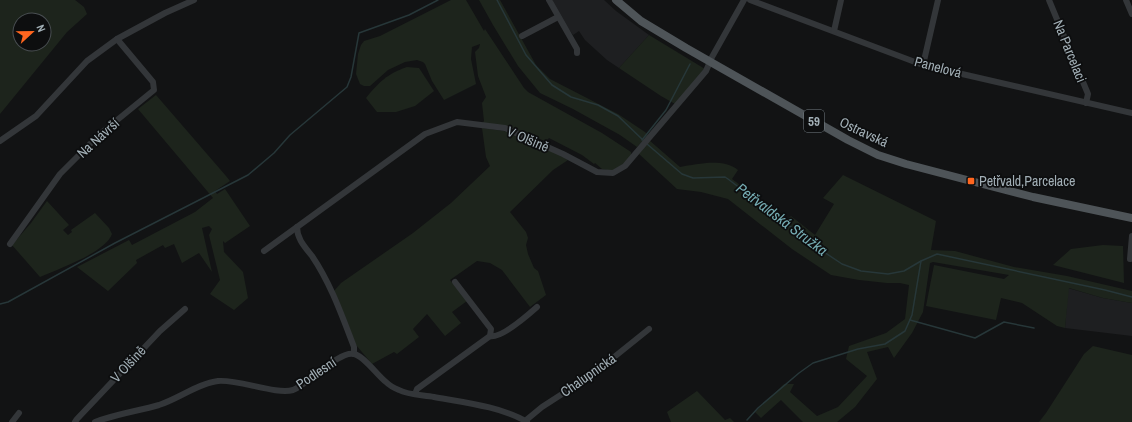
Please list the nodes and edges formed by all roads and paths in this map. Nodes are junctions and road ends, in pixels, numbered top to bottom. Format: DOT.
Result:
graph roads {
  1 [pos="194,0"];
  2 [pos="549,0"];
  3 [pos="616,0"];
  4 [pos="744,0"];
  5 [pos="750,0"];
  6 [pos="841,0"];
  7 [pos="938,0"];
  8 [pos="1049,0"];
  9 [pos="1126,0"];
  10 [pos="1132,14"];
  11 [pos="558,17"];
  12 [pos="834,31"];
  13 [pos="522,36"];
  14 [pos="117,39"];
  15 [pos="578,53"];
  16 [pos="711,62"];
  17 [pos="923,65"];
  18 [pos="1086,103"];
  19 [pos="1132,113"];
  20 [pos="0,141"];
  21 [pos="1132,218"];
  22 [pos="297,227"];
  23 [pos="1132,236"];
  24 [pos="10,244"];
  25 [pos="264,251"];
  26 [pos="1130,259"];
  27 [pos="455,282"];
  28 [pos="537,307"];
  29 [pos="185,309"];
  30 [pos="649,329"];
  31 [pos="490,336"];
  32 [pos="354,354"];
  33 [pos="415,394"];
  34 [pos="18,413"];
  35 [pos="526,421"];
  36 [pos="12,422"];
  37 [pos="75,422"];
  38 [pos="95,422"];
  1 -- 14 [label="street"];
  2 -- 11 [label="street"];
  3 -- 16 [label="main road, Ostravská / 59"];
  4 -- 16 [label="street, V Olšině"];
  5 -- 12 [label="street, Panelová"];
  6 -- 12 [label="street"];
  7 -- 17 [label="street"];
  8 -- 18 [label="street, Na Parcelaci"];
  9 -- 10 [label="street"];
  11 -- 13 [label="street"];
  11 -- 15 [label="street"];
  12 -- 17 [label="street, Panelová"];
  14 -- 20 [label="street"];
  14 -- 24 [label="street, Na Návrší"];
  16 -- 21 [label="main road, Ostravská / 59"];
  16 -- 22 [label="street, V Olšině"];
  17 -- 18 [label="street, Panelová"];
  18 -- 19 [label="street, Panelová"];
  22 -- 25 [label="street, V Olšině"];
  22 -- 32 [label="street"];
  23 -- 26 [label="street"];
  27 -- 31 [label="street"];
  28 -- 31 [label="street"];
  29 -- 37 [label="street, V Olšině"];
  30 -- 35 [label="street, Chalupnická"];
  31 -- 33 [label="street"];
  32 -- 33 [label="street, Podlesní"];
  32 -- 38 [label="street, Podlesní"];
  33 -- 35 [label="street, Podlesní"];
  34 -- 36 [label="street"];
}
